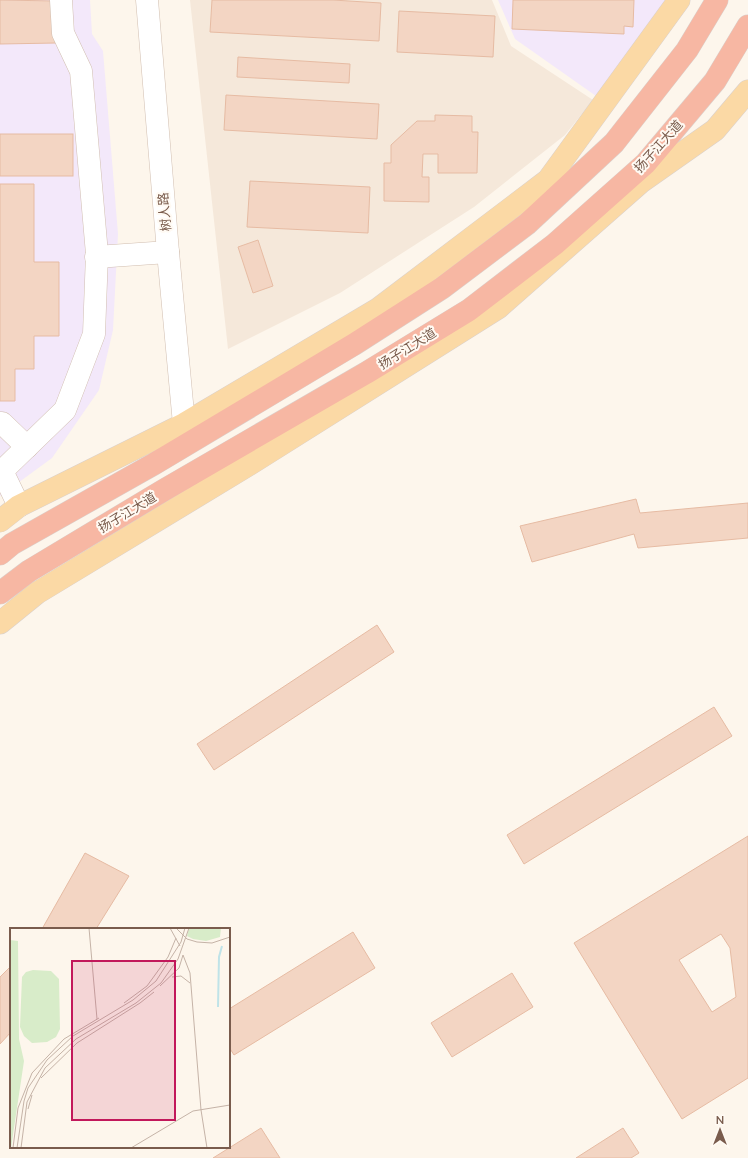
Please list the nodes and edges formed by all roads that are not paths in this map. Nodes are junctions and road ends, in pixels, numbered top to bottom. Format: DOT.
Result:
graph roads {
  1 [pos="61,0"];
  2 [pos="147,0"];
  3 [pos="679,0"];
  4 [pos="717,0"];
  5 [pos="748,26"];
  6 [pos="748,91"];
  7 [pos="748,109"];
  8 [pos="715,130"];
  9 [pos="168,252"];
  10 [pos="96,257"];
  11 [pos="0,423"];
  12 [pos="184,424"];
  13 [pos="27,447"];
  14 [pos="19,506"];
  15 [pos="0,521"];
  16 [pos="0,554"];
  17 [pos="0,593"];
  18 [pos="0,623"];
  1 -- 10 [label="street"];
  2 -- 9 [label="street, 树人路"];
  3 -- 12 [label="main road"];
  4 -- 16 [label="highway, 扬子江大道"];
  5 -- 17 [label="highway, 扬子江大道"];
  6 -- 8 [label="main road"];
  7 -- 8 [label="main road"];
  8 -- 18 [label="main road"];
  9 -- 10 [label="street"];
  9 -- 12 [label="street, 树人路"];
  10 -- 13 [label="street"];
  11 -- 13 [label="street"];
  12 -- 14 [label="main road"];
  13 -- 14 [label="street"];
  14 -- 15 [label="main road"];
}
